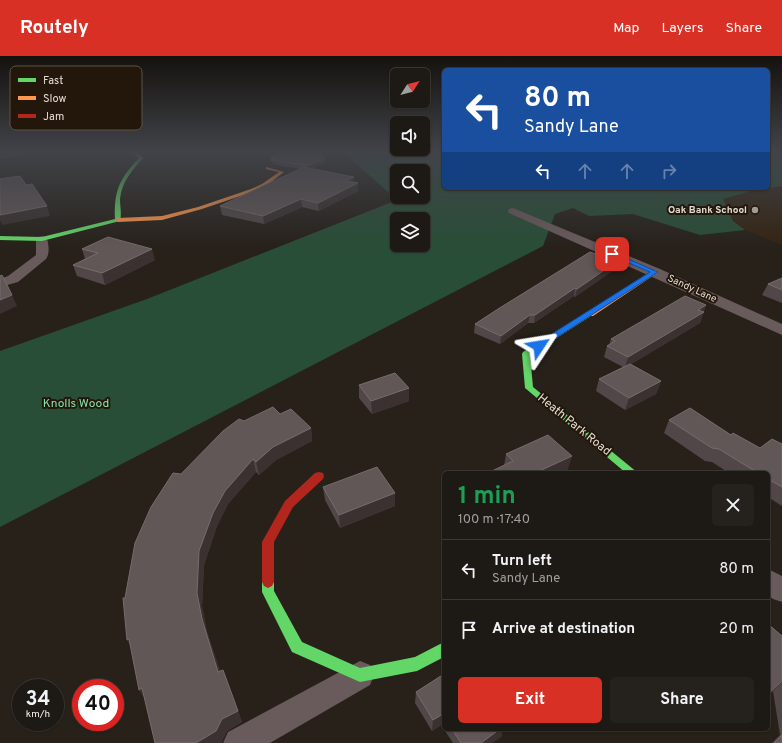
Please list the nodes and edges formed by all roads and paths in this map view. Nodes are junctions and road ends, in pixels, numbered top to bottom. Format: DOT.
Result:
graph roads {
  1 [pos="120,183"];
  2 [pos="267,183"];
  3 [pos="513,211"];
  4 [pos="118,220"];
  5 [pos="0,238"];
  6 [pos="42,239"];
  7 [pos="655,272"];
  8 [pos="0,283"];
  9 [pos="782,330"];
  10 [pos="631,471"];
  11 [pos="319,476"];
  12 [pos="770,582"];
  13 [pos="782,592"];
  14 [pos="442,650"];
  15 [pos="360,675"];
  16 [pos="239,743"];
  1 -- 4 [label="street"];
  2 -- 4 [label="street"];
  3 -- 7 [label="street, Sandy Lane"];
  4 -- 6 [label="street"];
  5 -- 6 [label="street"];
  6 -- 8 [label="street"];
  7 -- 9 [label="street, Sandy Lane"];
  7 -- 10 [label="street, Heath Park Road"];
  11 -- 15 [label="street"];
  12 -- 13 [label="street"];
  14 -- 15 [label="street"];
  15 -- 16 [label="street"];
}
